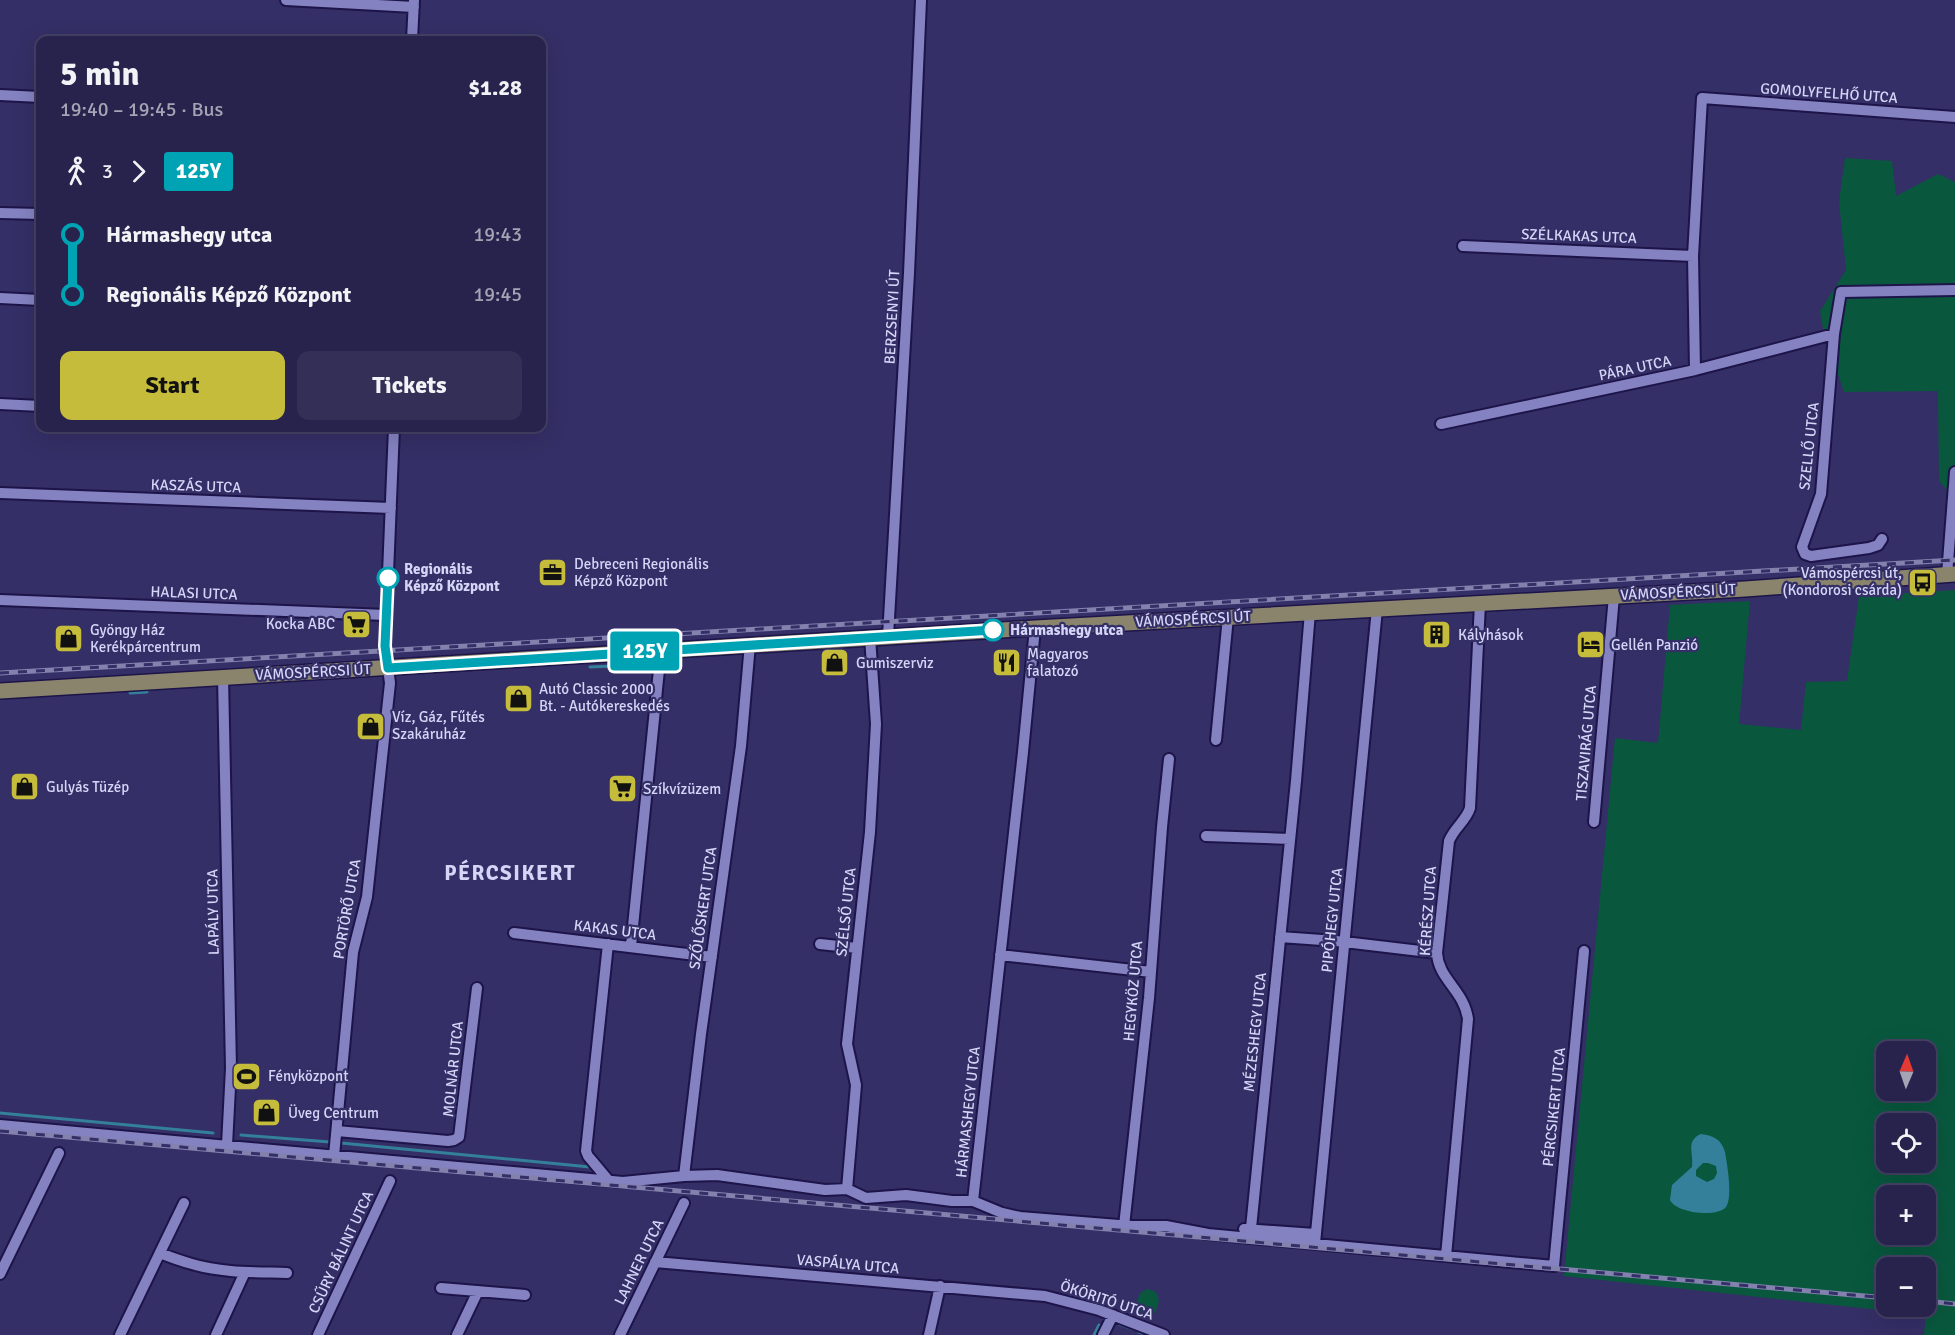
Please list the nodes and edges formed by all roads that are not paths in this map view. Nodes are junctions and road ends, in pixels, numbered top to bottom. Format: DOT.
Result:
graph roads {
  1 [pos="286,0"];
  2 [pos="921,0"];
  3 [pos="414,3"];
  4 [pos="412,36"];
  5 [pos="0,95"];
  6 [pos="36,97"];
  7 [pos="1955,117"];
  8 [pos="0,213"];
  9 [pos="36,214"];
  10 [pos="1463,246"];
  11 [pos="1693,256"];
  12 [pos="1955,291"];
  13 [pos="0,298"];
  14 [pos="36,300"];
  15 [pos="1834,334"];
  16 [pos="1695,370"];
  17 [pos="0,404"];
  18 [pos="36,406"];
  19 [pos="1441,424"];
  20 [pos="394,432"];
  21 [pos="1955,472"];
  22 [pos="0,493"];
  23 [pos="391,508"];
  24 [pos="1882,539"];
  25 [pos="1951,574"];
  26 [pos="1614,596"];
  27 [pos="0,600"];
  28 [pos="1480,603"];
  29 [pos="1377,609"];
  30 [pos="1310,612"];
  31 [pos="387,615"];
  32 [pos="1228,617"];
  33 [pos="1035,628"];
  34 [pos="888,636"];
  35 [pos="870,637"];
  36 [pos="750,644"];
  37 [pos="661,650"];
  38 [pos="388,668"];
  39 [pos="223,677"];
  40 [pos="0,691"];
  41 [pos="1216,740"];
  42 [pos="1169,759"];
  43 [pos="1594,822"];
  44 [pos="1206,837"];
  45 [pos="1290,839"];
  46 [pos="514,933"];
  47 [pos="1280,937"];
  48 [pos="1344,942"];
  49 [pos="608,944"];
  50 [pos="820,944"];
  51 [pos="632,946"];
  52 [pos="857,948"];
  53 [pos="1584,951"];
  54 [pos="1437,953"];
  55 [pos="1000,955"];
  56 [pos="712,957"];
  57 [pos="1151,972"];
  58 [pos="477,988"];
  59 [pos="0,1125"];
  60 [pos="337,1131"];
  61 [pos="227,1145"];
  62 [pos="58,1153"];
  63 [pos="334,1156"];
  64 [pos="684,1176"];
  65 [pos="609,1180"];
  66 [pos="390,1181"];
  67 [pos="847,1189"];
  68 [pos="973,1201"];
  69 [pos="184,1203"];
  70 [pos="684,1203"];
  71 [pos="1124,1226"];
  72 [pos="1251,1228"];
  73 [pos="1228,1236"];
  74 [pos="1315,1238"];
  75 [pos="160,1253"];
  76 [pos="1446,1256"];
  77 [pos="655,1262"];
  78 [pos="245,1272"];
  79 [pos="0,1274"];
  80 [pos="287,1274"];
  81 [pos="940,1286"];
  82 [pos="441,1288"];
  83 [pos="478,1291"];
  84 [pos="525,1295"];
  85 [pos="1040,1295"];
  86 [pos="1113,1315"];
  87 [pos="120,1335"];
  88 [pos="216,1335"];
  89 [pos="318,1335"];
  90 [pos="457,1335"];
  91 [pos="620,1335"];
  92 [pos="929,1335"];
  93 [pos="1103,1335"];
  94 [pos="1164,1335"];
  1 -- 3 [label="street"];
  2 -- 34 [label="street, BERZSENYI ÚT"];
  3 -- 4 [label="street"];
  5 -- 6 [label="street"];
  7 -- 11 [label="street, GOMOLYFELHŐ UTCA"];
  8 -- 9 [label="street"];
  10 -- 11 [label="street, SZÉLKAKAS UTCA"];
  11 -- 16 [label="street"];
  12 -- 15 [label="street, SZELLŐ UTCA"];
  13 -- 14 [label="street"];
  15 -- 16 [label="street, PÁRA UTCA"];
  15 -- 24 [label="street, SZELLŐ UTCA"];
  16 -- 19 [label="street, PÁRA UTCA"];
  17 -- 18 [label="street"];
  20 -- 23 [label="street, PORTÖRŐ UTCA"];
  21 -- 25 [label="street"];
  22 -- 23 [label="street, KASZÁS UTCA"];
  23 -- 31 [label="street, PORTÖRŐ UTCA"];
  25 -- 26 [label="main road, VÁMOSPÉRCSI ÚT"];
  26 -- 28 [label="main road, VÁMOSPÉRCSI ÚT"];
  26 -- 43 [label="street, TISZAVIRÁG UTCA"];
  27 -- 31 [label="street, HALASI UTCA"];
  28 -- 29 [label="main road, VÁMOSPÉRCSI ÚT"];
  28 -- 54 [label="street, KÉRÉSZ UTCA"];
  29 -- 30 [label="main road, VÁMOSPÉRCSI ÚT"];
  29 -- 48 [label="street, PIPÓHEGY UTCA"];
  30 -- 32 [label="main road, VÁMOSPÉRCSI ÚT"];
  30 -- 45 [label="street, MÉZESHEGY UTCA"];
  31 -- 38 [label="street, PORTÖRŐ UTCA"];
  32 -- 33 [label="main road, VÁMOSPÉRCSI ÚT"];
  32 -- 41 [label="street"];
  33 -- 34 [label="main road, VÁMOSPÉRCSI ÚT"];
  33 -- 55 [label="street, HÁRMASHEGY UTCA"];
  34 -- 35 [label="main road, VÁMOSPÉRCSI ÚT"];
  35 -- 36 [label="main road, VÁMOSPÉRCSI ÚT"];
  35 -- 52 [label="street, SZÉLSŐ UTCA"];
  36 -- 37 [label="main road, VÁMOSPÉRCSI ÚT"];
  36 -- 56 [label="street, SZŐLŐSKERT UTCA"];
  37 -- 38 [label="main road, VÁMOSPÉRCSI ÚT"];
  37 -- 51 [label="street"];
  38 -- 39 [label="main road, VÁMOSPÉRCSI ÚT"];
  38 -- 60 [label="street, PORTÖRŐ UTCA"];
  39 -- 40 [label="main road, VÁMOSPÉRCSI ÚT"];
  39 -- 61 [label="street, LAPÁLY UTCA"];
  42 -- 57 [label="street, HEGYKÖZ UTCA"];
  44 -- 45 [label="street"];
  45 -- 47 [label="street, MÉZESHEGY UTCA"];
  46 -- 49 [label="street, KAKAS UTCA"];
  47 -- 48 [label="street"];
  47 -- 72 [label="street, MÉZESHEGY UTCA"];
  48 -- 54 [label="street"];
  48 -- 74 [label="street, PIPÓHEGY UTCA"];
  49 -- 51 [label="street, KAKAS UTCA"];
  49 -- 65 [label="street"];
  50 -- 52 [label="street"];
  51 -- 56 [label="street, KAKAS UTCA"];
  52 -- 67 [label="street, SZÉLSŐ UTCA"];
  53 -- 76 [label="street, PÉRCSIKERT UTCA"];
  54 -- 76 [label="street, KÉRÉSZ UTCA"];
  55 -- 57 [label="street"];
  55 -- 68 [label="street, HÁRMASHEGY UTCA"];
  56 -- 64 [label="street, SZŐLŐSKERT UTCA"];
  57 -- 71 [label="street, HEGYKÖZ UTCA"];
  58 -- 60 [label="street, MOLNÁR UTCA"];
  59 -- 61 [label="street"];
  60 -- 63 [label="street, PORTÖRŐ UTCA"];
  61 -- 63 [label="street"];
  62 -- 79 [label="street"];
  63 -- 65 [label="street"];
  64 -- 65 [label="street"];
  64 -- 67 [label="street"];
  66 -- 89 [label="street, CSŰRY BÁLINT UTCA"];
  67 -- 68 [label="street"];
  68 -- 71 [label="street"];
  69 -- 75 [label="street"];
  70 -- 77 [label="street, LAHNER UTCA"];
  71 -- 73 [label="street"];
  72 -- 73 [label="street"];
  72 -- 74 [label="street"];
  73 -- 74 [label="street"];
  74 -- 76 [label="street"];
  75 -- 78 [label="street"];
  75 -- 87 [label="street"];
  77 -- 81 [label="street, VASPÁLYA UTCA"];
  77 -- 91 [label="street, LAHNER UTCA"];
  78 -- 80 [label="street"];
  78 -- 88 [label="street"];
  81 -- 85 [label="street, VASPÁLYA UTCA"];
  81 -- 92 [label="street"];
  82 -- 83 [label="street"];
  83 -- 84 [label="street"];
  83 -- 90 [label="street"];
  85 -- 86 [label="street, ÖKÖRITÓ UTCA"];
  86 -- 93 [label="street"];
  86 -- 94 [label="street, ÖKÖRITÓ UTCA"];
}
